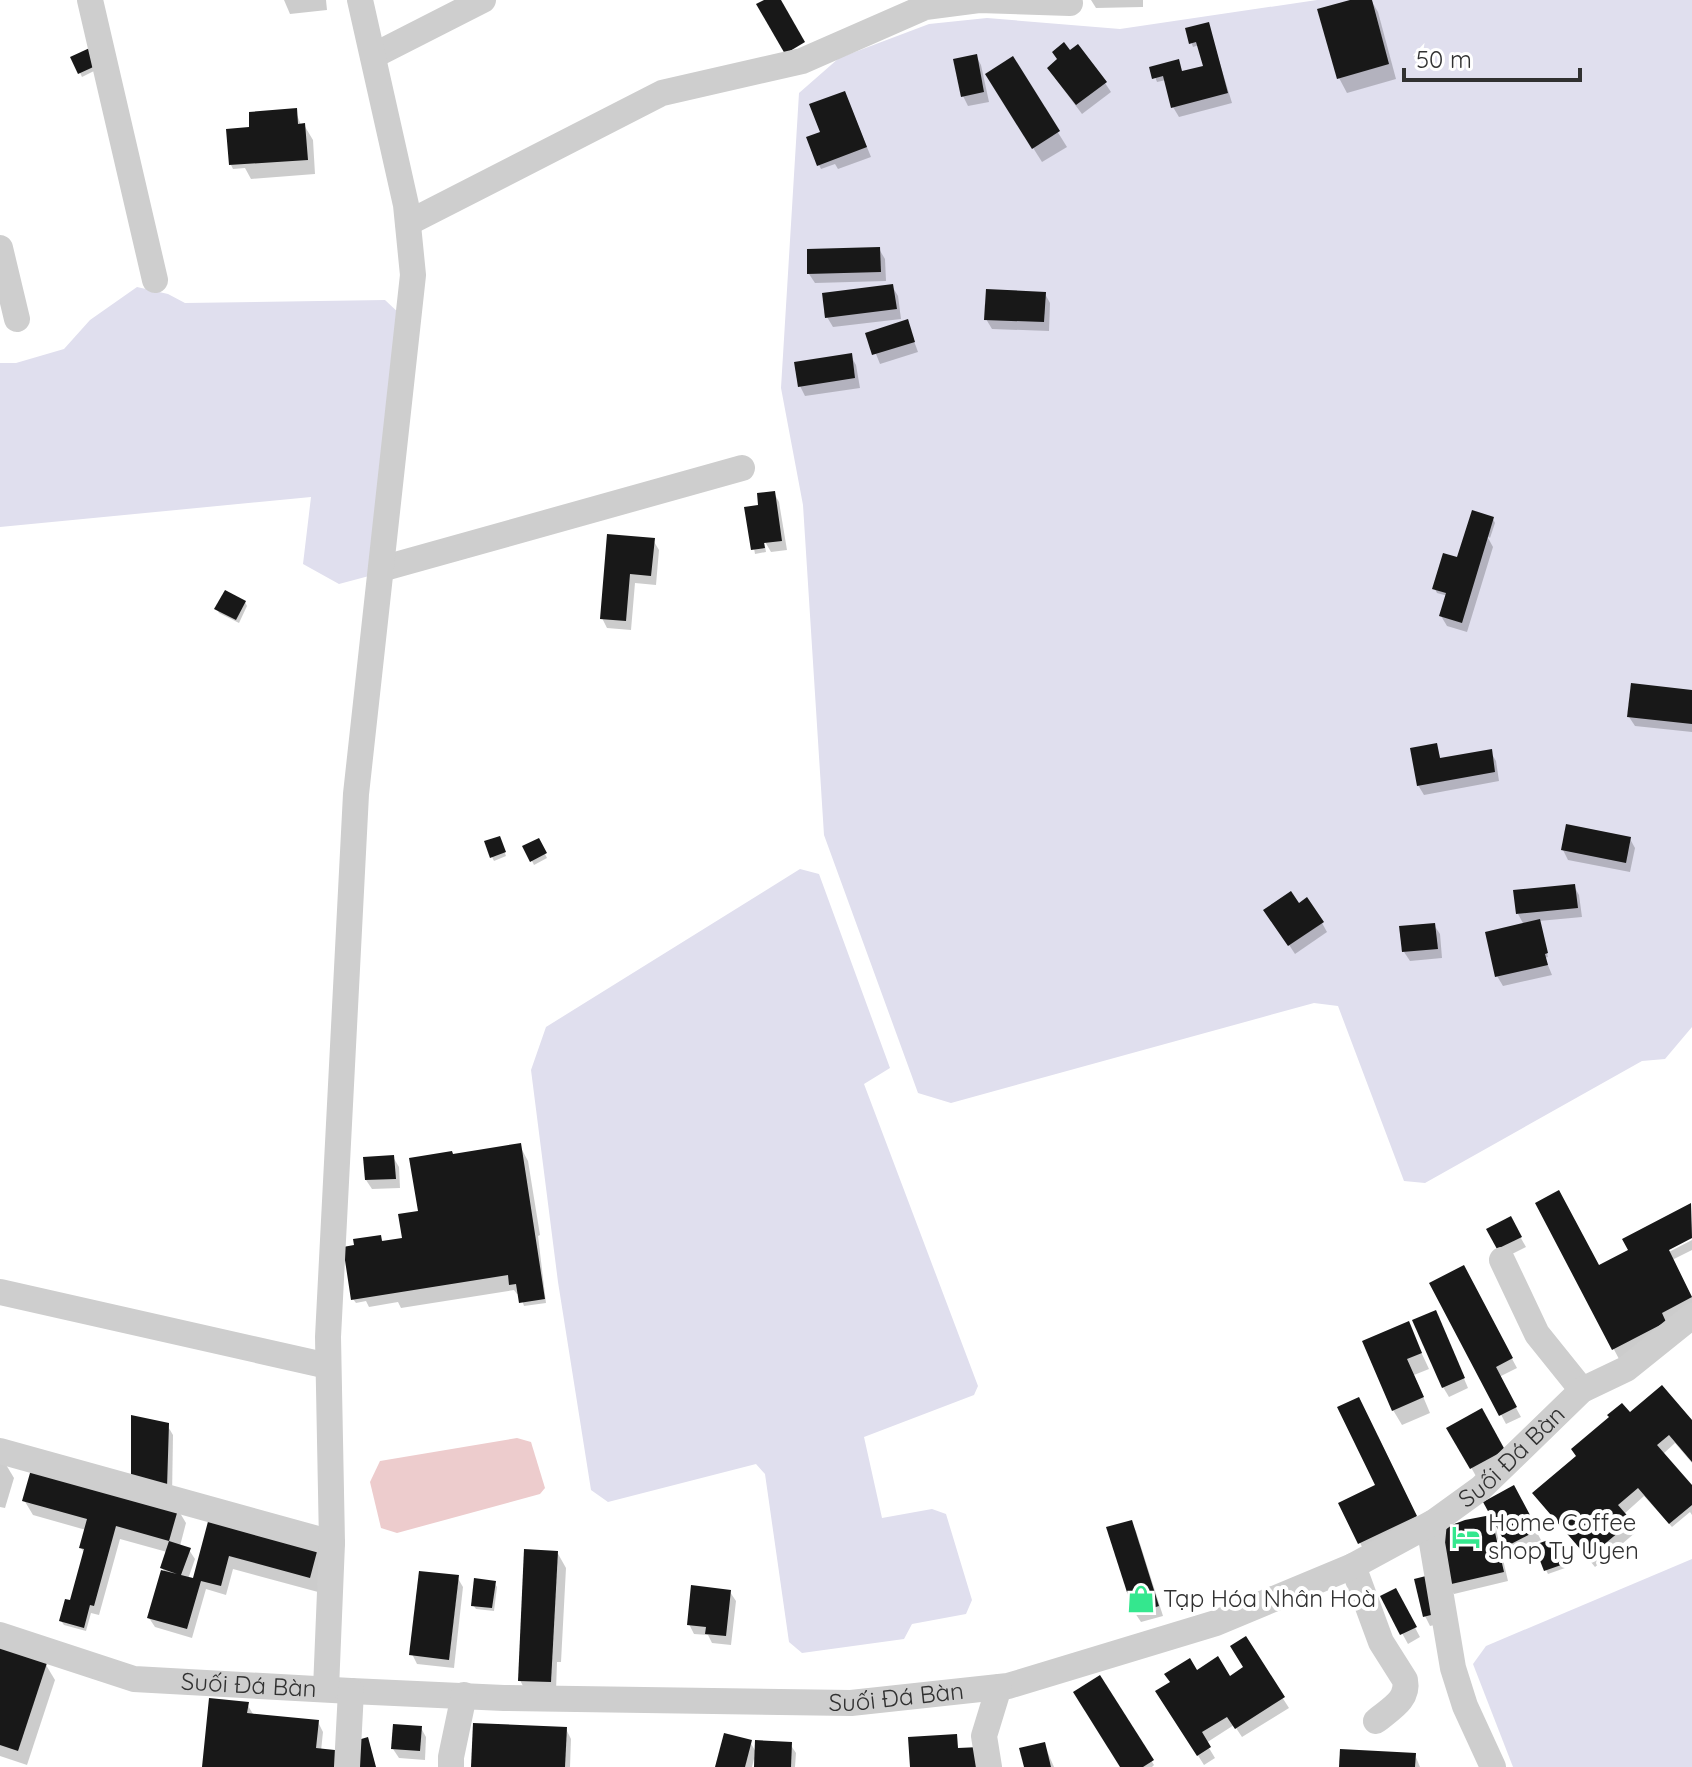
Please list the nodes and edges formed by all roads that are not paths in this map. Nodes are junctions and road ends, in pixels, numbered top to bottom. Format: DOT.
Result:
graph roads {
  1 [pos="90,0"];
  2 [pos="360,0"];
  3 [pos="483,0"];
  4 [pos="1056,2"];
  5 [pos="373,56"];
  6 [pos="408,223"];
  7 [pos="0,248"];
  8 [pos="155,280"];
  9 [pos="17,319"];
  10 [pos="742,468"];
  11 [pos="381,569"];
  12 [pos="1502,1260"];
  13 [pos="0,1292"];
  14 [pos="1692,1316"];
  15 [pos="328,1366"];
  16 [pos="1582,1390"];
  17 [pos="0,1451"];
  18 [pos="1434,1522"];
  19 [pos="332,1543"];
  20 [pos="1353,1566"];
  21 [pos="0,1635"];
  22 [pos="999,1687"];
  23 [pos="338,1690"];
  24 [pos="464,1695"];
  25 [pos="1376,1721"];
  26 [pos="347,1767"];
  27 [pos="451,1767"];
  28 [pos="989,1767"];
  29 [pos="1493,1767"];
  1 -- 8 [label="street"];
  2 -- 5 [label="street"];
  3 -- 5 [label="street"];
  4 -- 6 [label="street"];
  5 -- 6 [label="street"];
  6 -- 11 [label="street"];
  7 -- 9 [label="street"];
  10 -- 11 [label="street"];
  11 -- 15 [label="street"];
  12 -- 16 [label="street"];
  13 -- 15 [label="street"];
  14 -- 16 [label="street, Suối Đá Bàn"];
  15 -- 19 [label="street"];
  16 -- 18 [label="street, Suối Đá Bàn"];
  17 -- 19 [label="street"];
  18 -- 20 [label="street, Suối Đá Bàn"];
  18 -- 29 [label="street"];
  19 -- 23 [label="street"];
  20 -- 22 [label="street, Suối Đá Bàn"];
  20 -- 25 [label="street"];
  21 -- 23 [label="street, Suối Đá Bàn"];
  22 -- 24 [label="street, Suối Đá Bàn"];
  22 -- 28 [label="street"];
  23 -- 24 [label="street, Suối Đá Bàn"];
  23 -- 26 [label="street"];
  24 -- 27 [label="street"];
}
